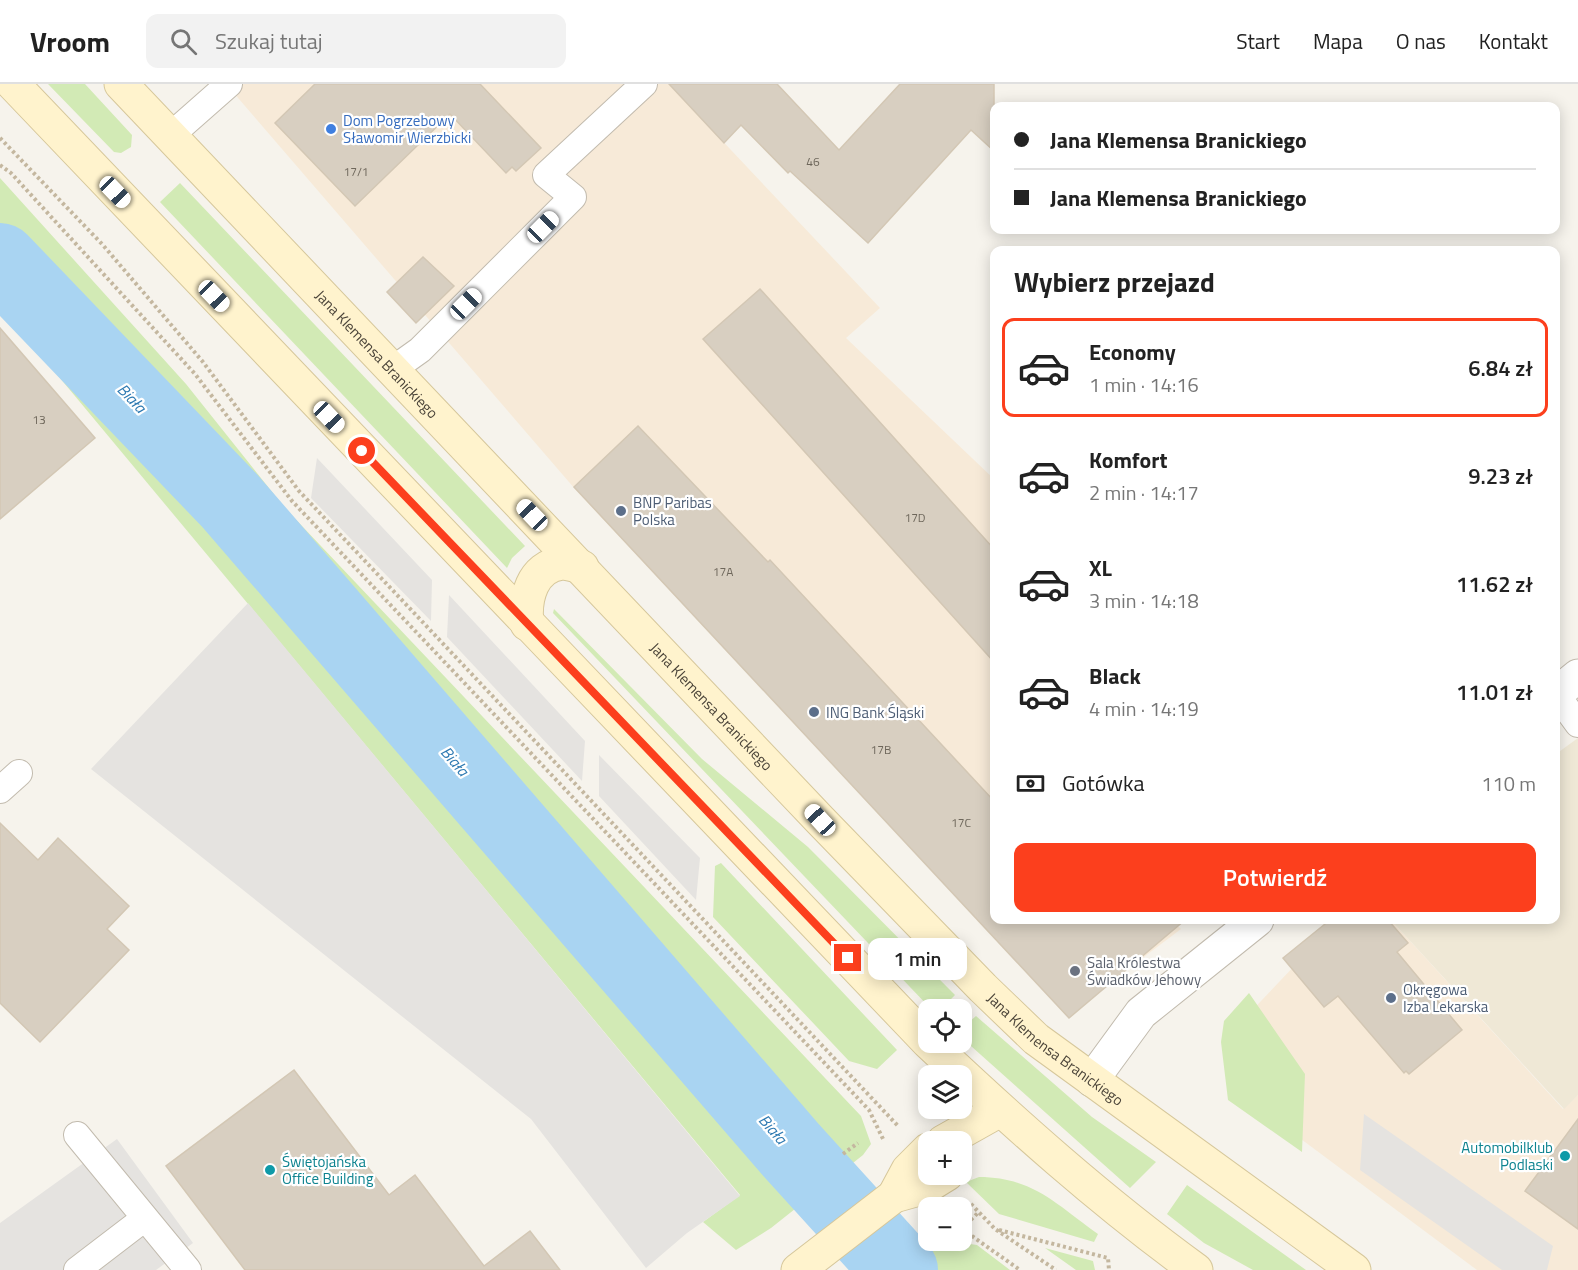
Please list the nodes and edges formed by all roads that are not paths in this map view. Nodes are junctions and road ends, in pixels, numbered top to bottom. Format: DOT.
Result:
graph roads {
  1 [pos="13,84"];
  2 [pos="121,84"];
  3 [pos="229,84"];
  4 [pos="644,84"];
  5 [pos="170,136"];
  6 [pos="392,370"];
  7 [pos="582,567"];
  8 [pos="527,624"];
  9 [pos="1562,684"];
  10 [pos="1578,724"];
  11 [pos="1252,924"];
  12 [pos="1092,1080"];
  13 [pos="1000,1110"];
  14 [pos="972,1132"];
  15 [pos="77,1135"];
  16 [pos="918,1175"];
  17 [pos="145,1218"];
  18 [pos="800,1268"];
  19 [pos="77,1270"];
  20 [pos="188,1270"];
  21 [pos="1197,1270"];
  22 [pos="1354,1270"];
  1 -- 8 [label="main road"];
  2 -- 5 [label="main road, Jana Klemensa Branickiego"];
  3 -- 5 [label="lane"];
  4 -- 6 [label="lane"];
  5 -- 6 [label="main road, Jana Klemensa Branickiego"];
  6 -- 7 [label="main road, Jana Klemensa Branickiego"];
  7 -- 8 [label="main road"];
  7 -- 12 [label="main road, Jana Klemensa Branickiego"];
  8 -- 13 [label="main road"];
  9 -- 10 [label="lane"];
  11 -- 12 [label="street"];
  12 -- 22 [label="main road, Jana Klemensa Branickiego"];
  13 -- 14 [label="main road"];
  13 -- 21 [label="main road"];
  15 -- 17 [label="lane"];
  16 -- 18 [label="main road"];
  17 -- 19 [label="lane"];
  17 -- 20 [label="lane"];
}
